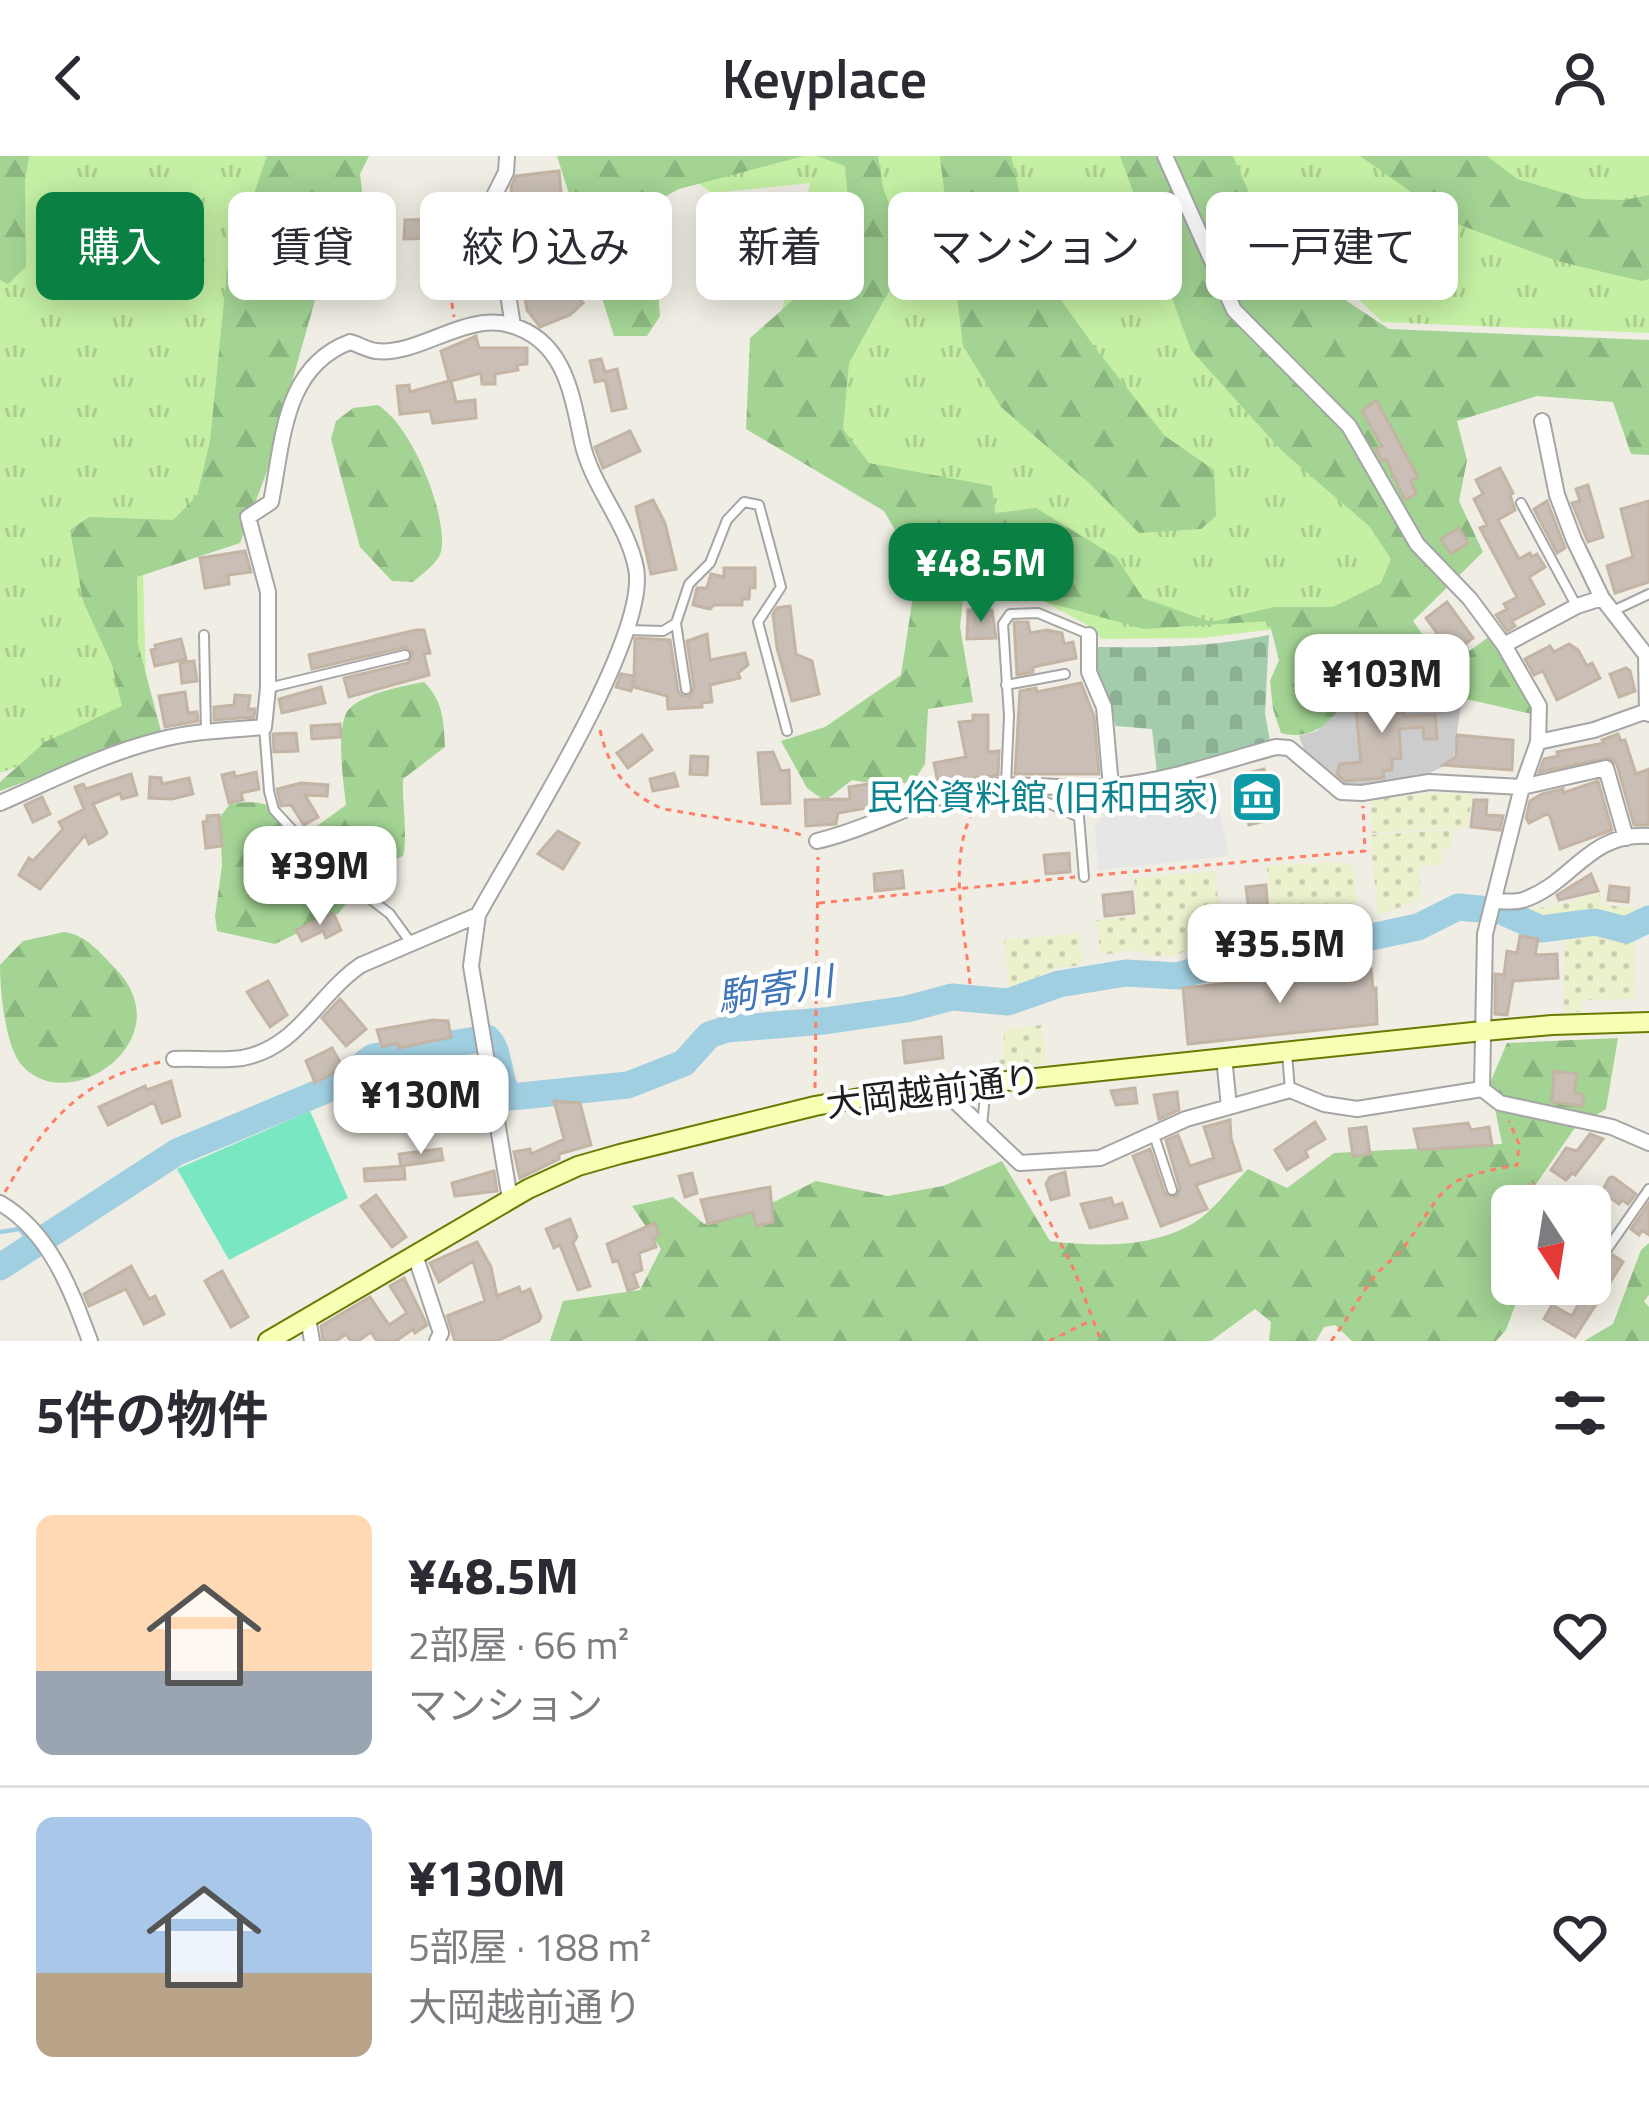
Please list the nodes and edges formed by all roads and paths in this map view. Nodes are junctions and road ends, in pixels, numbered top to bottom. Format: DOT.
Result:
graph roads {
  1 [pos="507,156"];
  2 [pos="1165,156"];
  3 [pos="496,192"];
  4 [pos="451,300"];
  5 [pos="509,300"];
  6 [pos="513,326"];
  7 [pos="456,332"];
  8 [pos="1542,421"];
  9 [pos="1521,502"];
  10 [pos="1649,594"];
  11 [pos="1602,598"];
  12 [pos="1577,606"];
  13 [pos="1612,612"];
  14 [pos="676,623"];
  15 [pos="628,630"];
  16 [pos="1089,634"];
  17 [pos="204,635"];
  18 [pos="1504,645"];
  19 [pos="1647,654"];
  20 [pos="405,655"];
  21 [pos="392,658"];
  22 [pos="396,672"];
  23 [pos="328,674"];
  24 [pos="1065,674"];
  25 [pos="1006,685"];
  26 [pos="268,688"];
  27 [pos="332,689"];
  28 [pos="686,689"];
  29 [pos="1647,689"];
  30 [pos="600,698"];
  31 [pos="1648,712"];
  32 [pos="264,727"];
  33 [pos="787,731"];
  34 [pos="206,733"];
  35 [pos="1538,742"];
  36 [pos="1005,783"];
  37 [pos="988,786"];
  38 [pos="1111,787"];
  39 [pos="1522,787"];
  40 [pos="1362,793"];
  41 [pos="0,803"];
  42 [pos="1649,836"];
  43 [pos="1626,838"];
  44 [pos="817,841"];
  45 [pos="1084,877"];
  46 [pos="961,888"];
  47 [pos="819,903"];
  48 [pos="1492,906"];
  49 [pos="478,915"];
  50 [pos="412,944"];
  51 [pos="970,984"];
  52 [pos="1649,1022"];
  53 [pos="1481,1031"];
  54 [pos="1287,1051"];
  55 [pos="1224,1057"];
  56 [pos="174,1059"];
  57 [pos="986,1082"];
  58 [pos="940,1087"];
  59 [pos="1482,1089"];
  60 [pos="1290,1090"];
  61 [pos="1500,1103"];
  62 [pos="815,1106"];
  63 [pos="1229,1107"];
  64 [pos="982,1126"];
  65 [pos="1153,1134"];
  66 [pos="1649,1143"];
  67 [pos="1020,1163"];
  68 [pos="1172,1190"];
  69 [pos="1649,1190"];
  70 [pos="510,1199"];
  71 [pos="0,1201"];
  72 [pos="1611,1244"];
  73 [pos="416,1255"];
  74 [pos="308,1318"];
  75 [pos="1093,1319"];
  76 [pos="90,1341"];
  77 [pos="268,1341"];
  78 [pos="312,1341"];
  79 [pos="437,1341"];
  80 [pos="1048,1341"];
  81 [pos="1101,1341"];
  82 [pos="1331,1341"];
  1 -- 3 [label="street"];
  2 -- 18 [label="street"];
  4 -- 7 [label="path"];
  5 -- 6 [label="street"];
  6 -- 7 [label="street"];
  6 -- 15 [label="street"];
  7 -- 26 [label="street"];
  8 -- 11 [label="street"];
  9 -- 12 [label="lane"];
  10 -- 13 [label="lane"];
  11 -- 12 [label="street"];
  11 -- 13 [label="street"];
  12 -- 18 [label="street"];
  13 -- 19 [label="street"];
  14 -- 15 [label="lane"];
  14 -- 28 [label="lane"];
  14 -- 33 [label="lane"];
  15 -- 30 [label="street"];
  16 -- 25 [label="lane"];
  16 -- 38 [label="street"];
  17 -- 34 [label="lane"];
  18 -- 35 [label="street"];
  19 -- 29 [label="street"];
  20 -- 21 [label="lane"];
  21 -- 22 [label="lane"];
  21 -- 23 [label="lane"];
  23 -- 26 [label="lane"];
  23 -- 27 [label="lane"];
  24 -- 25 [label="lane"];
  25 -- 36 [label="lane"];
  26 -- 32 [label="street"];
  29 -- 31 [label="street"];
  30 -- 44 [label="path"];
  30 -- 49 [label="street"];
  31 -- 35 [label="street"];
  32 -- 34 [label="street"];
  32 -- 50 [label="lane"];
  34 -- 41 [label="street"];
  35 -- 39 [label="street"];
  36 -- 37 [label="street"];
  36 -- 38 [label="street"];
  36 -- 45 [label="lane"];
  37 -- 44 [label="street"];
  37 -- 46 [label="path"];
  38 -- 40 [label="street"];
  39 -- 40 [label="street"];
  39 -- 43 [label="street"];
  39 -- 48 [label="street"];
  40 -- 45 [label="path"];
  42 -- 43 [label="street"];
  43 -- 48 [label="street"];
  44 -- 47 [label="path"];
  45 -- 46 [label="path"];
  46 -- 47 [label="path"];
  46 -- 51 [label="path"];
  47 -- 62 [label="path"];
  48 -- 53 [label="street"];
  49 -- 50 [label="street"];
  49 -- 70 [label="street"];
  50 -- 56 [label="street"];
  52 -- 53 [label="street, 大岡越前通り"];
  53 -- 54 [label="street, 大岡越前通り"];
  53 -- 59 [label="street"];
  54 -- 55 [label="street, 大岡越前通り"];
  54 -- 60 [label="lane"];
  55 -- 57 [label="street, 大岡越前通り"];
  55 -- 63 [label="street"];
  56 -- 71 [label="path"];
  57 -- 58 [label="street, 大岡越前通り"];
  57 -- 64 [label="lane"];
  58 -- 62 [label="street, 大岡越前通り"];
  58 -- 64 [label="street"];
  59 -- 60 [label="street"];
  59 -- 61 [label="street"];
  60 -- 63 [label="street"];
  61 -- 66 [label="street"];
  61 -- 82 [label="path"];
  62 -- 70 [label="street, 大岡越前通り"];
  63 -- 65 [label="street"];
  64 -- 67 [label="street"];
  65 -- 67 [label="street"];
  65 -- 68 [label="lane"];
  67 -- 75 [label="path"];
  69 -- 72 [label="lane"];
  70 -- 73 [label="street, 大岡越前通り"];
  71 -- 76 [label="street"];
  73 -- 74 [label="street, 大岡越前通り"];
  73 -- 79 [label="street"];
  74 -- 77 [label="street, 大岡越前通り"];
  74 -- 78 [label="street"];
  75 -- 80 [label="path"];
  75 -- 81 [label="path"];
}
